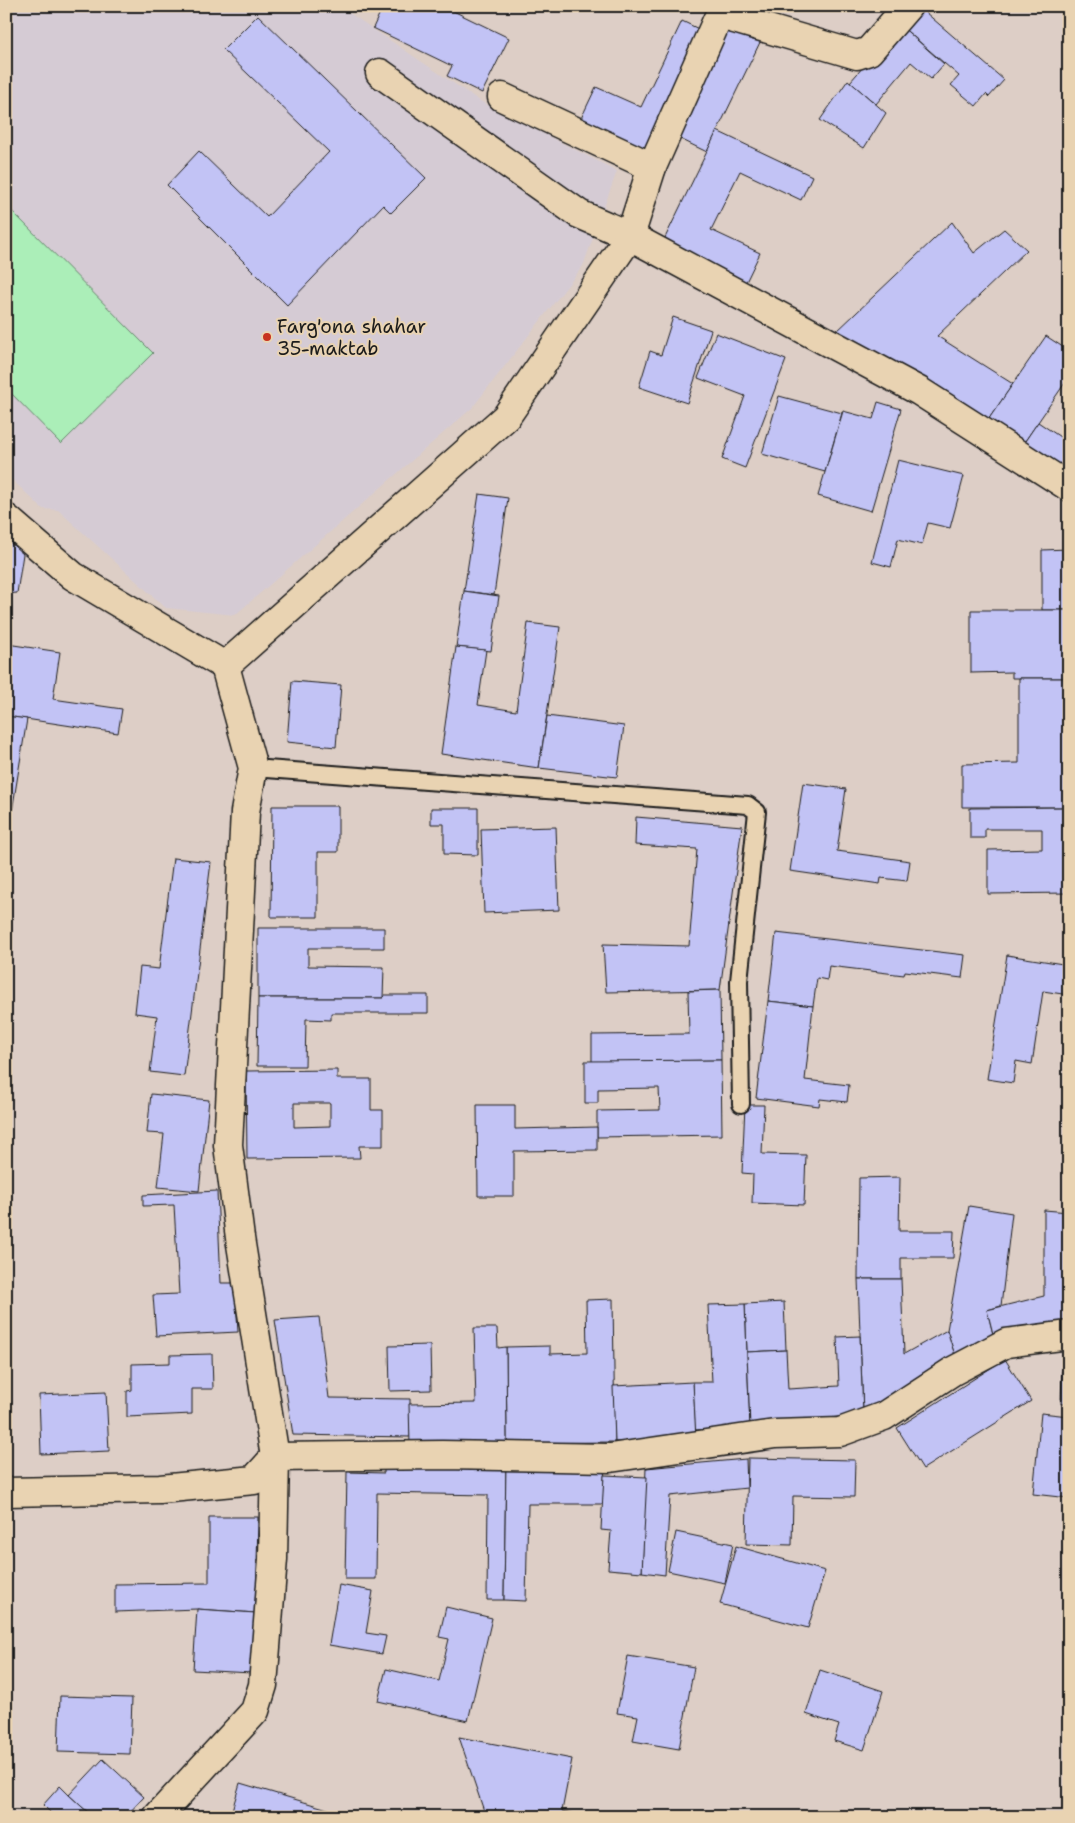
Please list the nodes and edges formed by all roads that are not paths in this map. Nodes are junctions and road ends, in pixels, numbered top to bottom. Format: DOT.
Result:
graph roads {
  1 [pos="908,6"];
  2 [pos="380,74"];
  3 [pos="502,97"];
  4 [pos="652,167"];
  5 [pos="630,236"];
  6 [pos="1069,487"];
  7 [pos="6,518"];
  8 [pos="225,666"];
  9 [pos="253,768"];
  10 [pos="741,1104"];
  11 [pos="1069,1335"];
  12 [pos="275,1457"];
  13 [pos="6,1492"];
  14 [pos="157,1817"];
  1 -- 4 [label="street"];
  2 -- 5 [label="street"];
  3 -- 4 [label="street"];
  4 -- 5 [label="street"];
  5 -- 6 [label="street"];
  5 -- 8 [label="street"];
  7 -- 8 [label="street"];
  8 -- 9 [label="street"];
  9 -- 10 [label="lane"];
  9 -- 12 [label="street"];
  11 -- 12 [label="street"];
  12 -- 13 [label="street"];
  12 -- 14 [label="street"];
}
